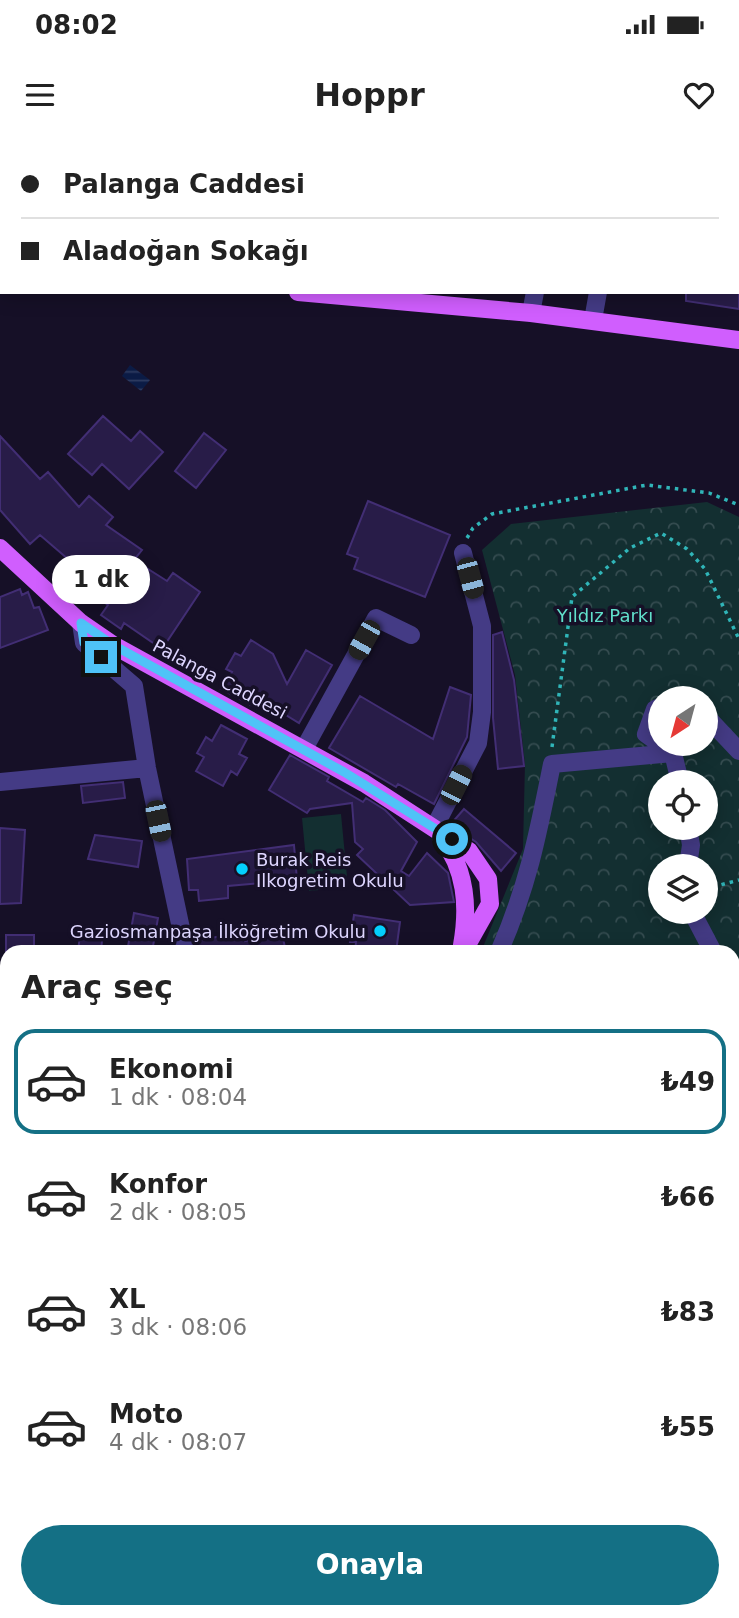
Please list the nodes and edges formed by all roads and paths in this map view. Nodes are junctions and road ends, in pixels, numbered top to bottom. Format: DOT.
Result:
graph roads {
  1 [pos="320,294"];
  2 [pos="535,294"];
  3 [pos="597,294"];
  4 [pos="531,313"];
  5 [pos="593,320"];
  6 [pos="739,340"];
  7 [pos="739,505"];
  8 [pos="0,548"];
  9 [pos="463,554"];
  10 [pos="81,623"];
  11 [pos="411,635"];
  12 [pos="739,639"];
  13 [pos="718,729"];
  14 [pos="304,749"];
  15 [pos="648,749"];
  16 [pos="739,751"];
  17 [pos="552,764"];
  18 [pos="147,768"];
  19 [pos="0,782"];
  20 [pos="434,828"];
  21 [pos="739,880"];
  22 [pos="718,886"];
  23 [pos="698,924"];
  24 [pos="185,945"];
  25 [pos="463,945"];
  26 [pos="466,945"];
  27 [pos="502,945"];
  28 [pos="709,945"];
  1 -- 4 [label="main road"];
  2 -- 4 [label="street"];
  3 -- 5 [label="street"];
  4 -- 5 [label="main road"];
  5 -- 6 [label="main road"];
  7 -- 9 [label="path"];
  8 -- 10 [label="main road, Palanga Caddesi"];
  9 -- 20 [label="street"];
  10 -- 14 [label="main road, Palanga Caddesi"];
  10 -- 18 [label="street"];
  11 -- 14 [label="street"];
  12 -- 17 [label="path"];
  13 -- 16 [label="street"];
  14 -- 20 [label="main road, Palanga Caddesi"];
  15 -- 17 [label="street"];
  17 -- 27 [label="street"];
  18 -- 19 [label="street"];
  18 -- 24 [label="street"];
  20 -- 25 [label="main road, Palanga Caddesi"];
  20 -- 26 [label="main road, Palanga Caddesi"];
  21 -- 22 [label="path"];
  23 -- 28 [label="street"];
}
